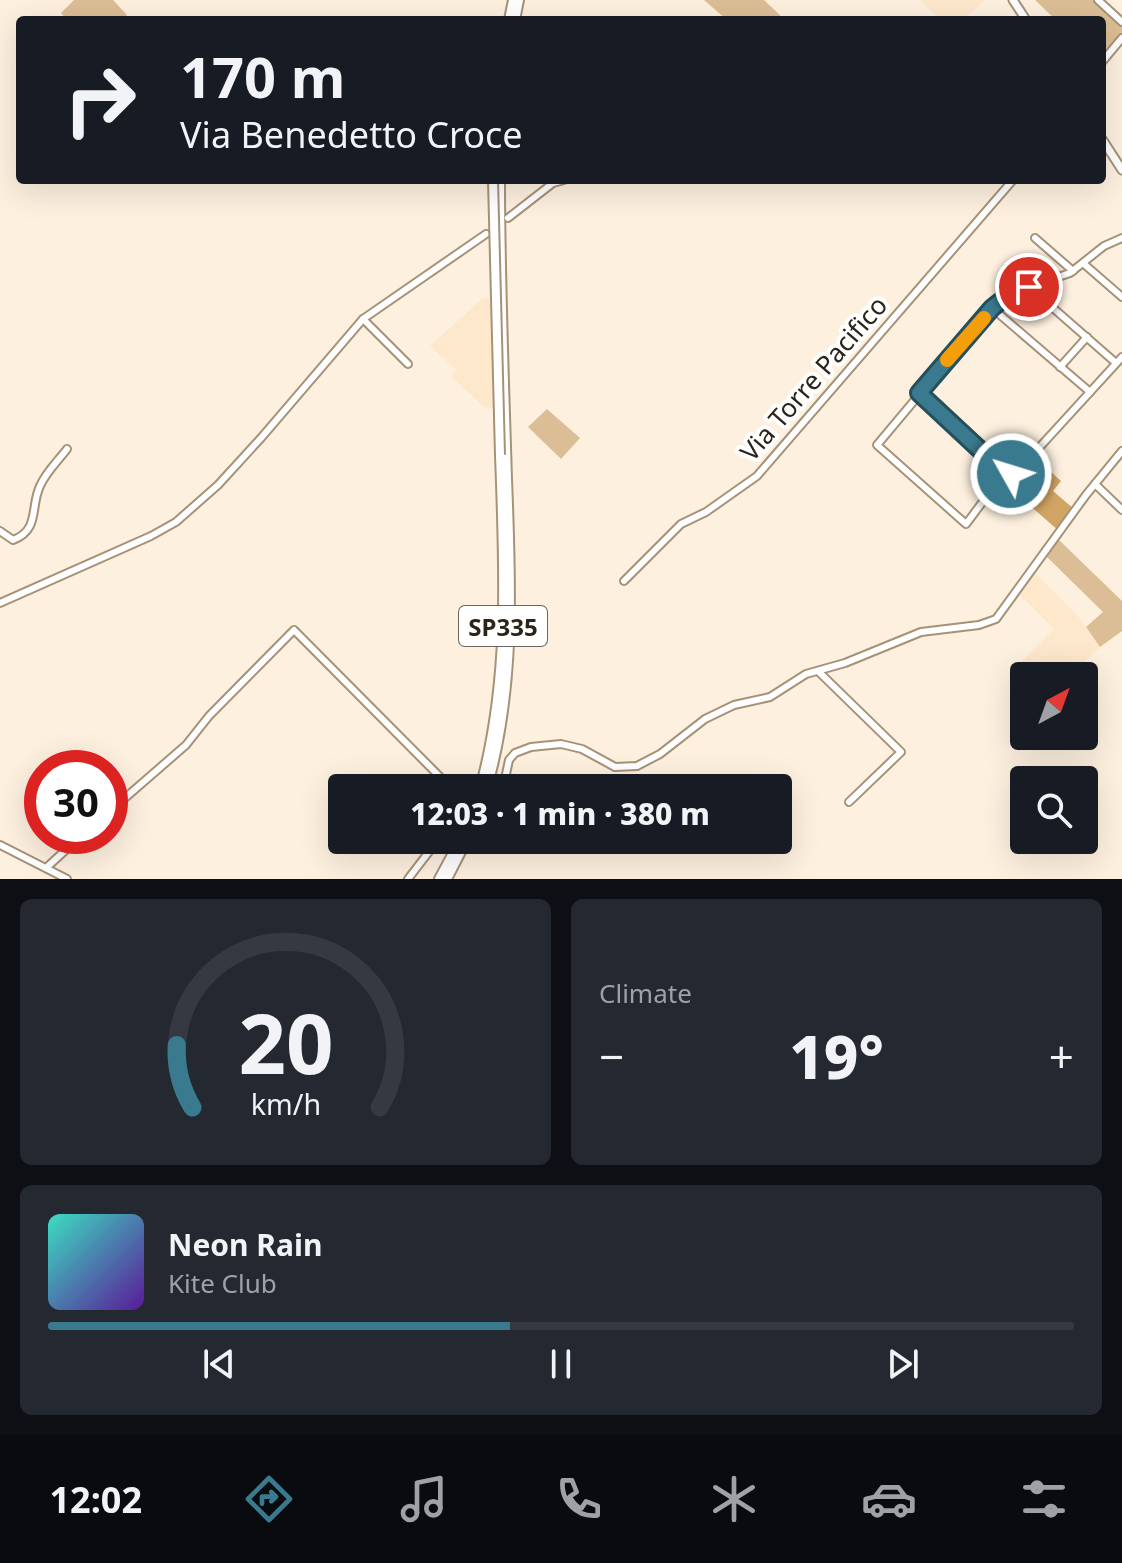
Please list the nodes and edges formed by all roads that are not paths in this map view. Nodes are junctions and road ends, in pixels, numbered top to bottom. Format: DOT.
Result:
graph roads {
  1 [pos="1098,0"];
  2 [pos="1122,22"];
  3 [pos="1122,38"];
  4 [pos="1106,57"];
  5 [pos="1106,145"];
  6 [pos="1122,170"];
  7 [pos="493,184"];
  8 [pos="500,184"];
  9 [pos="552,184"];
  10 [pos="1010,184"];
  11 [pos="508,218"];
  12 [pos="486,234"];
  13 [pos="1035,238"];
  14 [pos="1120,241"];
  15 [pos="1084,264"];
  16 [pos="1073,271"];
  17 [pos="1029,287"];
  18 [pos="1122,297"];
  19 [pos="992,308"];
  20 [pos="363,319"];
  21 [pos="1087,337"];
  22 [pos="1122,357"];
  23 [pos="1116,363"];
  24 [pos="408,364"];
  25 [pos="1060,367"];
  26 [pos="1090,392"];
  27 [pos="919,393"];
  28 [pos="67,449"];
  29 [pos="1122,451"];
  30 [pos="504,464"];
  31 [pos="1007,475"];
  32 [pos="1095,484"];
  33 [pos="1122,510"];
  34 [pos="2,536"];
  35 [pos="624,581"];
  36 [pos="0,603"];
  37 [pos="819,672"];
  38 [pos="437,774"];
  39 [pos="483,774"];
  40 [pos="490,774"];
  41 [pos="506,774"];
  42 [pos="128,795"];
  43 [pos="849,802"];
  44 [pos="0,845"];
  45 [pos="61,854"];
  46 [pos="427,854"];
  47 [pos="452,854"];
  48 [pos="460,854"];
  49 [pos="46,868"];
  50 [pos="67,879"];
  51 [pos="408,879"];
  52 [pos="439,879"];
  53 [pos="447,879"];
  1 -- 2 [label="street"];
  3 -- 4 [label="street"];
  5 -- 6 [label="main road"];
  7 -- 30 [label="highway, SP335, bridge"];
  8 -- 30 [label="highway, SP335"];
  9 -- 11 [label="street"];
  10 -- 35 [label="street, Via Torre Pacifico"];
  12 -- 20 [label="street"];
  13 -- 16 [label="street"];
  14 -- 15 [label="street"];
  15 -- 16 [label="street"];
  15 -- 18 [label="street"];
  16 -- 17 [label="street"];
  17 -- 19 [label="street"];
  17 -- 21 [label="street"];
  19 -- 25 [label="street"];
  19 -- 27 [label="street"];
  20 -- 24 [label="street"];
  20 -- 36 [label="street"];
  21 -- 23 [label="street"];
  21 -- 25 [label="street"];
  22 -- 23 [label="street"];
  23 -- 26 [label="street"];
  25 -- 26 [label="street"];
  26 -- 31 [label="street"];
  27 -- 31 [label="street"];
  27 -- 31 [label="street"];
  28 -- 34 [label="street"];
  29 -- 32 [label="street"];
  30 -- 39 [label="highway, SP335"];
  30 -- 40 [label="highway, SP335"];
  32 -- 33 [label="street"];
  32 -- 37 [label="street"];
  37 -- 41 [label="street"];
  37 -- 43 [label="street"];
  38 -- 42 [label="street"];
  44 -- 49 [label="street"];
  45 -- 49 [label="street"];
  46 -- 51 [label="street"];
  47 -- 52 [label="highway"];
  48 -- 53 [label="highway"];
  49 -- 50 [label="street"];
}
